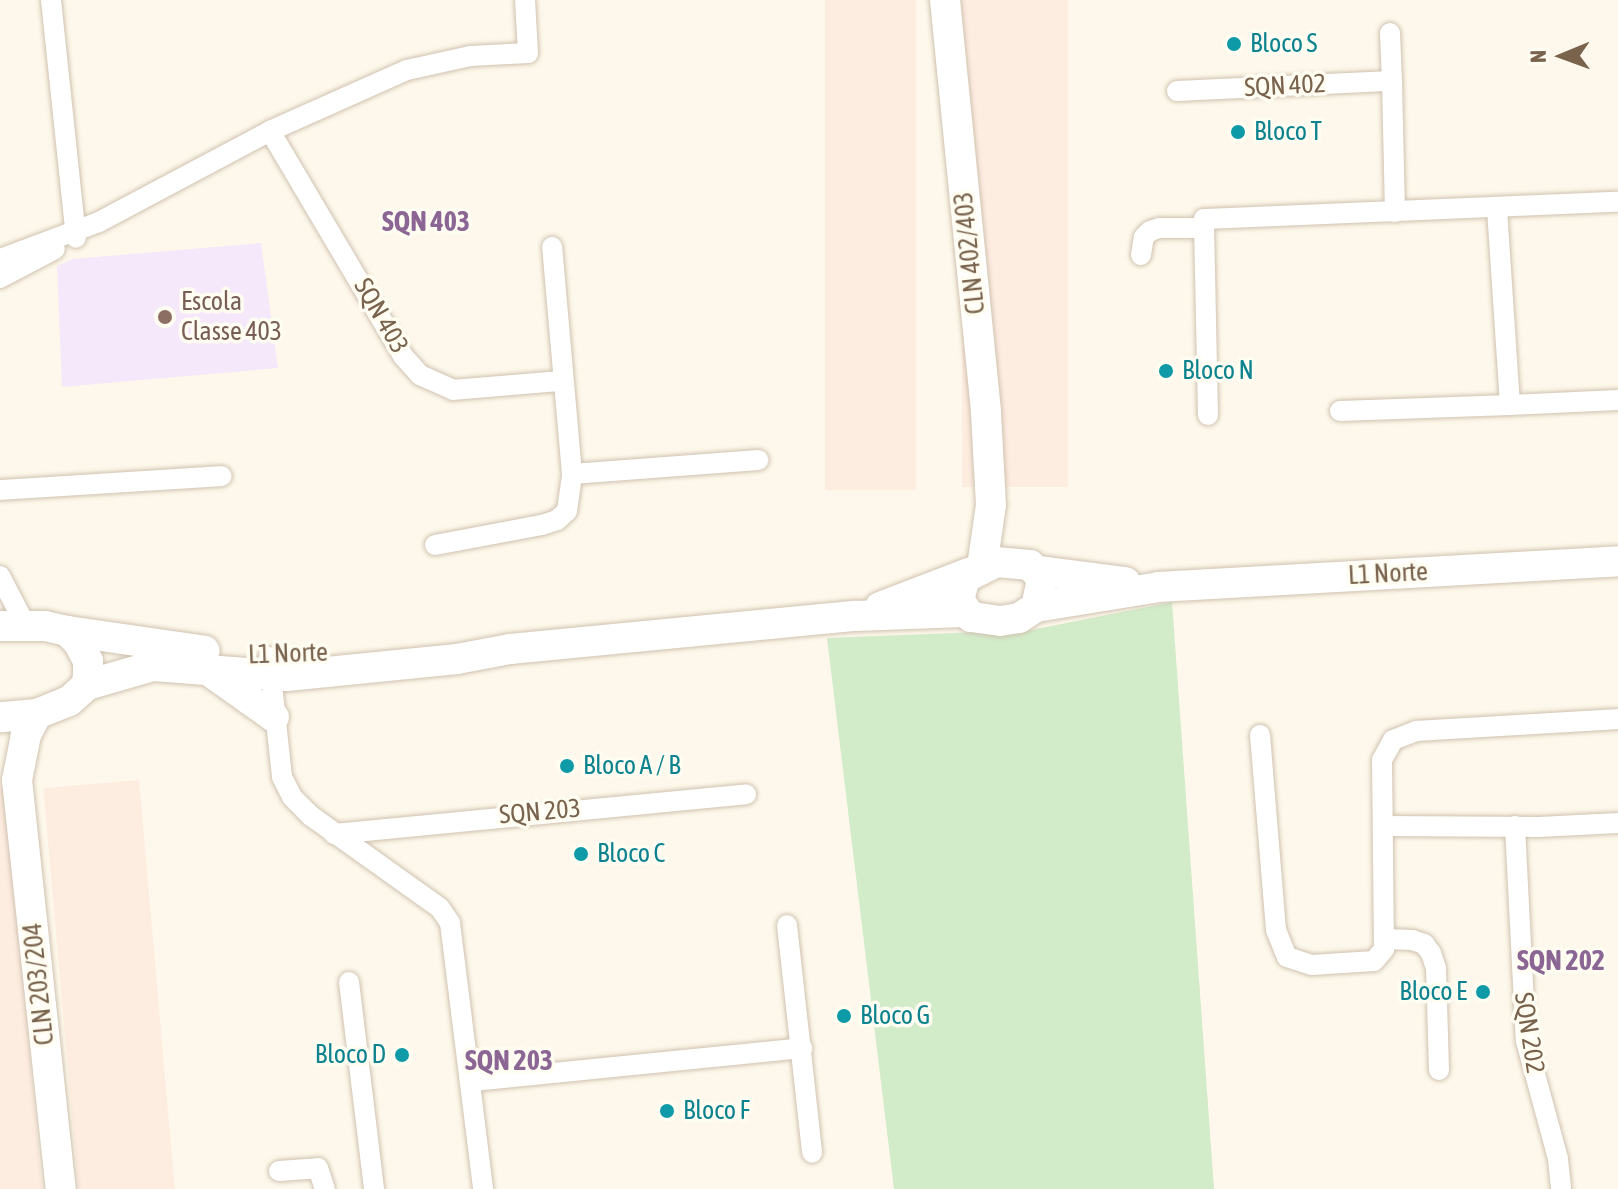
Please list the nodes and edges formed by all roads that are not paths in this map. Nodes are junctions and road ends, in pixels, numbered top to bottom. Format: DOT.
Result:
graph roads {
  1 [pos="51,0"];
  2 [pos="525,0"];
  3 [pos="945,0"];
  4 [pos="1390,33"];
  5 [pos="1392,81"];
  6 [pos="1177,91"];
  7 [pos="270,131"];
  8 [pos="1618,202"];
  9 [pos="1497,208"];
  10 [pos="1395,212"];
  11 [pos="1203,228"];
  12 [pos="74,235"];
  13 [pos="552,247"];
  14 [pos="1141,255"];
  15 [pos="0,259"];
  16 [pos="0,278"];
  17 [pos="561,381"];
  18 [pos="1618,400"];
  19 [pos="1510,405"];
  20 [pos="1340,411"];
  21 [pos="1208,415"];
  22 [pos="758,460"];
  23 [pos="572,474"];
  24 [pos="222,476"];
  25 [pos="0,490"];
  26 [pos="991,505"];
  27 [pos="435,545"];
  28 [pos="1618,561"];
  29 [pos="1026,566"];
  30 [pos="977,569"];
  31 [pos="0,576"];
  32 [pos="1159,587"];
  33 [pos="1036,607"];
  34 [pos="964,612"];
  35 [pos="855,616"];
  36 [pos="12,625"];
  37 [pos="67,631"];
  38 [pos="510,649"];
  39 [pos="269,667"];
  40 [pos="210,672"];
  41 [pos="307,674"];
  42 [pos="87,685"];
  43 [pos="37,714"];
  44 [pos="0,717"];
  45 [pos="1618,719"];
  46 [pos="274,722"];
  47 [pos="1260,735"];
  48 [pos="0,741"];
  49 [pos="17,780"];
  50 [pos="746,794"];
  51 [pos="1618,823"];
  52 [pos="1384,826"];
  53 [pos="1515,826"];
  54 [pos="334,834"];
  55 [pos="787,925"];
  56 [pos="1385,939"];
  57 [pos="349,982"];
  58 [pos="802,1048"];
  59 [pos="1439,1070"];
  60 [pos="473,1081"];
  61 [pos="812,1153"];
  62 [pos="279,1171"];
  63 [pos="61,1189"];
  64 [pos="325,1189"];
  65 [pos="374,1189"];
  66 [pos="483,1189"];
  67 [pos="1561,1189"];
  1 -- 12 [label="street"];
  2 -- 7 [label="street"];
  3 -- 26 [label="street, CLN 402/403"];
  4 -- 5 [label="street"];
  5 -- 6 [label="street, SQN 402"];
  5 -- 10 [label="street"];
  7 -- 12 [label="street"];
  7 -- 17 [label="street, SQN 403"];
  8 -- 9 [label="street"];
  9 -- 10 [label="street"];
  9 -- 19 [label="street"];
  10 -- 11 [label="street"];
  11 -- 14 [label="street"];
  11 -- 21 [label="street"];
  12 -- 15 [label="street"];
  12 -- 16 [label="street"];
  13 -- 17 [label="street"];
  17 -- 23 [label="street"];
  18 -- 19 [label="street"];
  19 -- 20 [label="street"];
  22 -- 23 [label="street"];
  23 -- 27 [label="street"];
  24 -- 25 [label="street"];
  26 -- 29 [label="street, CLN 402/403"];
  26 -- 30 [label="street, CLN 402/403"];
  28 -- 32 [label="street, L1 Norte"];
  29 -- 30 [label="street"];
  29 -- 32 [label="street, L1 Norte"];
  29 -- 33 [label="street"];
  30 -- 34 [label="street"];
  30 -- 35 [label="street, L1 Norte"];
  31 -- 36 [label="street"];
  32 -- 33 [label="street, L1 Norte"];
  33 -- 34 [label="street"];
  34 -- 35 [label="street, L1 Norte"];
  35 -- 38 [label="street, L1 Norte"];
  36 -- 37 [label="street, L1 Norte"];
  37 -- 39 [label="street, L1 Norte"];
  37 -- 42 [label="street"];
  38 -- 39 [label="street, L1 Norte"];
  38 -- 41 [label="street, L1 Norte"];
  39 -- 40 [label="street, L1 Norte"];
  39 -- 41 [label="street, L1 Norte"];
  39 -- 46 [label="street"];
  40 -- 42 [label="street, L1 Norte"];
  40 -- 46 [label="street"];
  41 -- 46 [label="street"];
  42 -- 43 [label="street, L1 Norte"];
  43 -- 44 [label="street"];
  43 -- 49 [label="street, CLN 203/204"];
  45 -- 52 [label="street"];
  46 -- 54 [label="street"];
  47 -- 56 [label="street"];
  48 -- 49 [label="street, CLN 203/204"];
  49 -- 63 [label="street, CLN 203/204"];
  50 -- 54 [label="street, SQN 203"];
  51 -- 53 [label="street"];
  52 -- 53 [label="street"];
  52 -- 56 [label="street"];
  53 -- 67 [label="street, SQN 202"];
  54 -- 60 [label="street"];
  55 -- 58 [label="street"];
  56 -- 59 [label="street"];
  57 -- 65 [label="street"];
  58 -- 60 [label="street"];
  58 -- 61 [label="street"];
  60 -- 66 [label="street"];
  62 -- 64 [label="street"];
}
